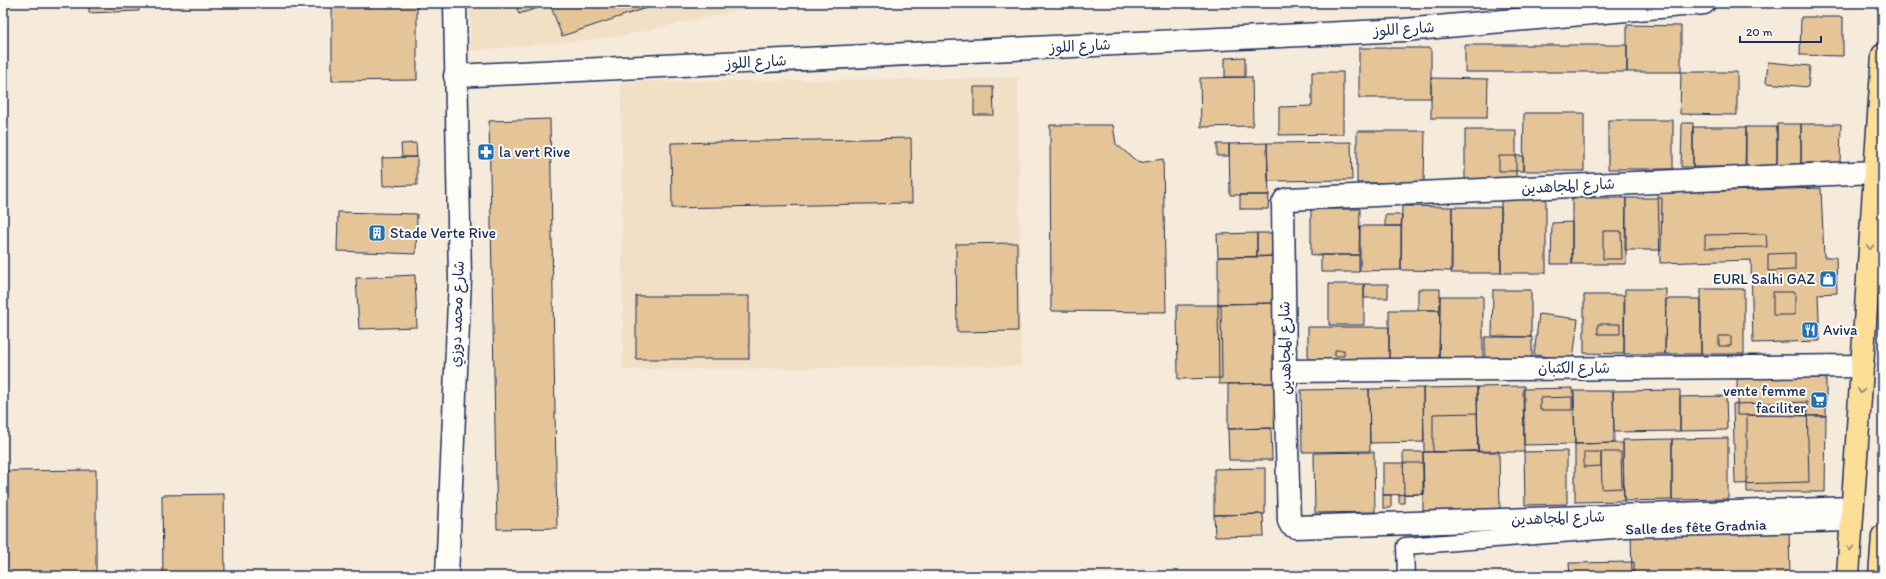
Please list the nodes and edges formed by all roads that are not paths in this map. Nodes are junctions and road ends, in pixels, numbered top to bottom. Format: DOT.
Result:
graph roads {
  1 [pos="455,3"];
  2 [pos="1704,3"];
  3 [pos="1883,54"];
  4 [pos="455,76"];
  5 [pos="1874,172"];
  6 [pos="1863,366"];
  7 [pos="1285,371"];
  8 [pos="1852,516"];
  9 [pos="1883,536"];
  10 [pos="447,576"];
  11 [pos="1406,576"];
  12 [pos="1848,576"];
  13 [pos="1880,576"];
  1 -- 4 [label="street, شارع محمد دوزي"];
  2 -- 4 [label="street, شارع اللوز"];
  3 -- 5 [label="main road"];
  4 -- 10 [label="street, شارع محمد دوزي"];
  5 -- 6 [label="main road, one-way"];
  5 -- 7 [label="street, شارع المجاهدين"];
  6 -- 7 [label="street, شارع الكثبان"];
  6 -- 8 [label="main road, one-way"];
  7 -- 8 [label="street, شارع المجاهدين"];
  8 -- 11 [label="lane, Salle des fête Gradnia"];
  8 -- 12 [label="main road, one-way"];
  9 -- 13 [label="main road"];
}
